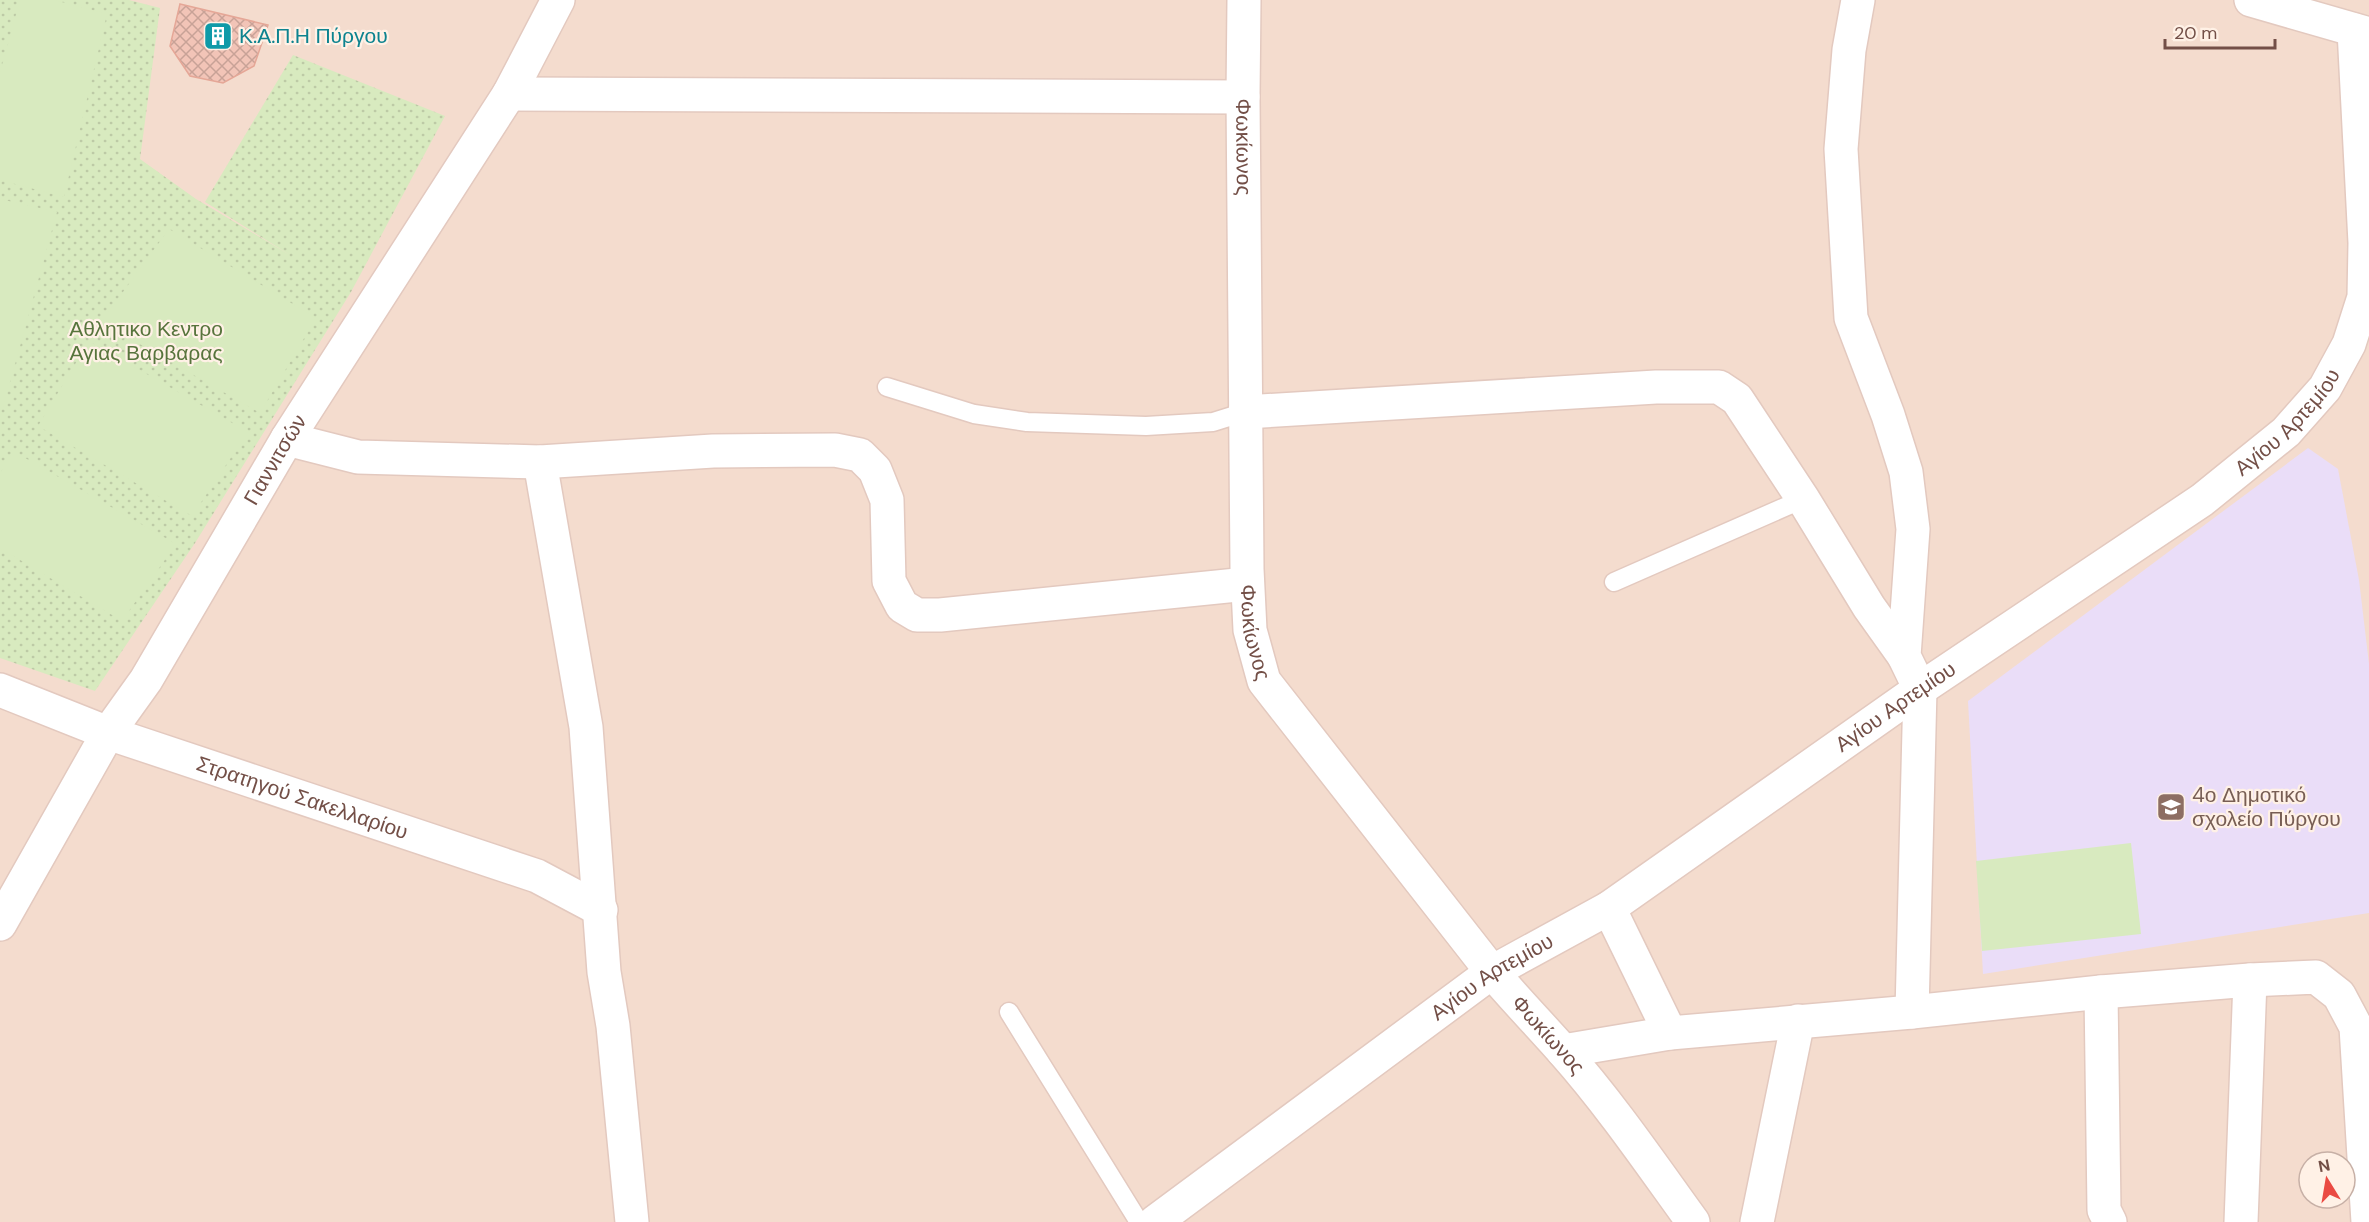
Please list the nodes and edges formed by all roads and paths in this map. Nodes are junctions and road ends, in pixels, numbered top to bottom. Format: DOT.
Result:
graph roads {
  1 [pos="558,0"];
  2 [pos="1244,0"];
  3 [pos="1858,0"];
  4 [pos="2251,0"];
  5 [pos="2362,32"];
  6 [pos="509,94"];
  7 [pos="1243,97"];
  8 [pos="887,387"];
  9 [pos="1245,412"];
  10 [pos="287,439"];
  11 [pos="540,462"];
  12 [pos="1803,499"];
  13 [pos="1614,582"];
  14 [pos="1247,584"];
  15 [pos="1904,657"];
  16 [pos="1920,689"];
  17 [pos="0,690"];
  18 [pos="108,733"];
  19 [pos="1609,908"];
  20 [pos="601,910"];
  21 [pos="0,924"];
  22 [pos="1492,972"];
  23 [pos="2250,980"];
  24 [pos="2101,992"];
  25 [pos="1009,1012"];
  26 [pos="1912,1012"];
  27 [pos="1798,1022"];
  28 [pos="1670,1033"];
  29 [pos="1563,1051"];
  30 [pos="632,1222"];
  31 [pos="1139,1222"];
  32 [pos="1155,1222"];
  33 [pos="1693,1222"];
  34 [pos="1757,1222"];
  35 [pos="2110,1222"];
  36 [pos="2241,1222"];
  37 [pos="2368,1222"];
  1 -- 6 [label="street, Γιαννιτσών"];
  2 -- 7 [label="street, Φωκίωνος"];
  3 -- 15 [label="street"];
  4 -- 5 [label="street"];
  5 -- 16 [label="street, Αγίου Αρτεμίου"];
  6 -- 7 [label="street"];
  6 -- 10 [label="street, Γιαννιτσών"];
  7 -- 9 [label="street, Φωκίωνος"];
  8 -- 9 [label="lane"];
  9 -- 12 [label="street"];
  9 -- 14 [label="street, Φωκίωνος"];
  10 -- 11 [label="street"];
  10 -- 18 [label="street, Γιαννιτσών"];
  11 -- 14 [label="street"];
  11 -- 20 [label="street"];
  12 -- 13 [label="lane"];
  12 -- 15 [label="street"];
  14 -- 22 [label="street, Φωκίωνος"];
  15 -- 16 [label="street"];
  16 -- 19 [label="street, Αγίου Αρτεμίου"];
  16 -- 26 [label="street"];
  17 -- 18 [label="street, Στρατηγού Σακελλαρίου"];
  18 -- 20 [label="street, Στρατηγού Σακελλαρίου"];
  18 -- 21 [label="street, Γιαννιτσών"];
  19 -- 22 [label="street, Αγίου Αρτεμίου"];
  19 -- 28 [label="street"];
  20 -- 30 [label="street"];
  22 -- 29 [label="street, Φωκίωνος"];
  22 -- 32 [label="street, Αγίου Αρτεμίου"];
  23 -- 24 [label="street"];
  23 -- 36 [label="street"];
  23 -- 37 [label="street"];
  24 -- 26 [label="street"];
  24 -- 35 [label="street"];
  25 -- 31 [label="lane"];
  26 -- 27 [label="street"];
  27 -- 28 [label="street"];
  27 -- 34 [label="street"];
  28 -- 29 [label="street"];
  29 -- 33 [label="street, Φωκίωνος"];
}
